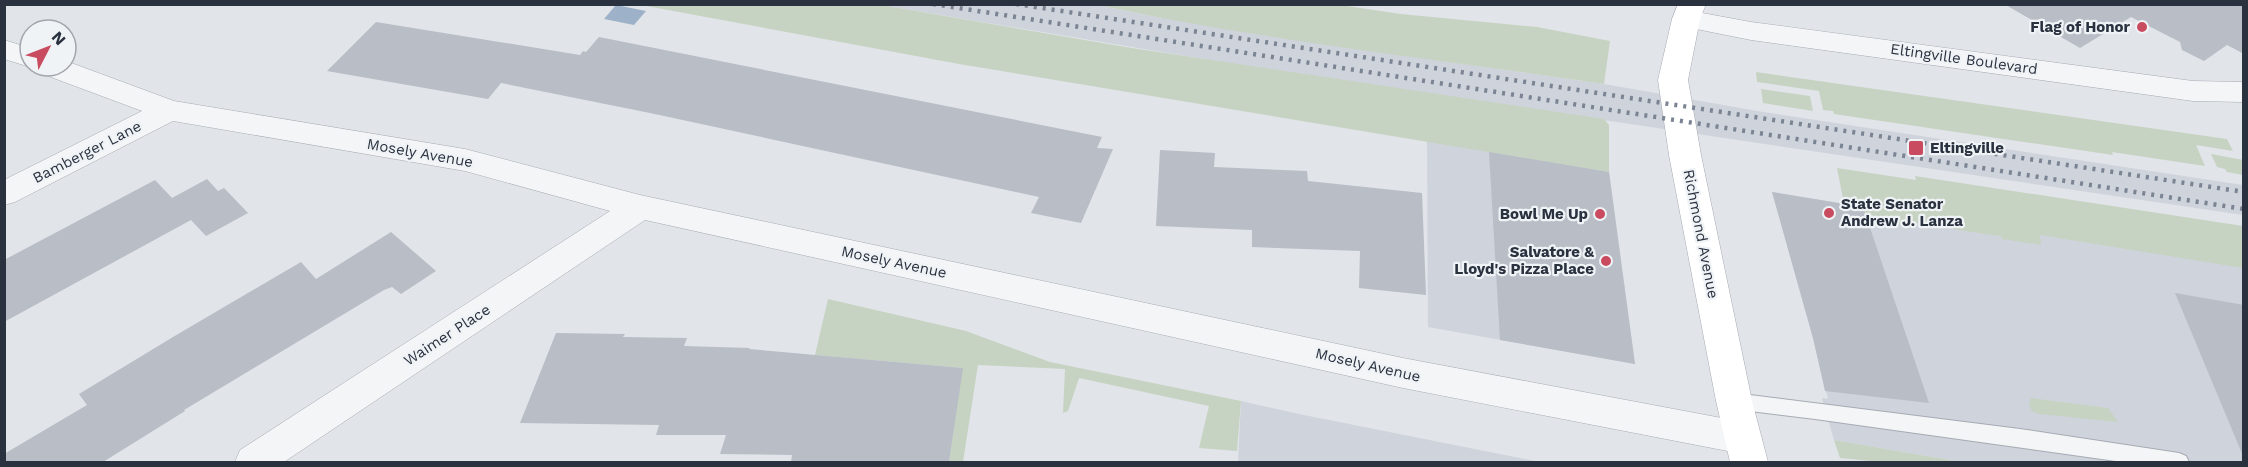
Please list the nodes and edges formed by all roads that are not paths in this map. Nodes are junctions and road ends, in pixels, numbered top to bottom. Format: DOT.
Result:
graph roads {
  1 [pos="1689,12"];
  2 [pos="78,76"];
  3 [pos="2244,92"];
  4 [pos="169,110"];
  5 [pos="4,194"];
  6 [pos="640,207"];
  7 [pos="1734,401"];
  8 [pos="1746,450"];
  9 [pos="254,462"];
  10 [pos="2179,462"];
  1 -- 3 [label="street, Eltingville Boulevard"];
  1 -- 7 [label="main road, Richmond Avenue"];
  2 -- 4 [label="street, Mosely Avenue"];
  4 -- 5 [label="street, Bamberger Lane"];
  4 -- 6 [label="street, Mosely Avenue"];
  6 -- 8 [label="street, Mosely Avenue"];
  6 -- 9 [label="street, Waimer Place"];
  7 -- 8 [label="main road, Richmond Avenue"];
  7 -- 10 [label="lane"];
}
